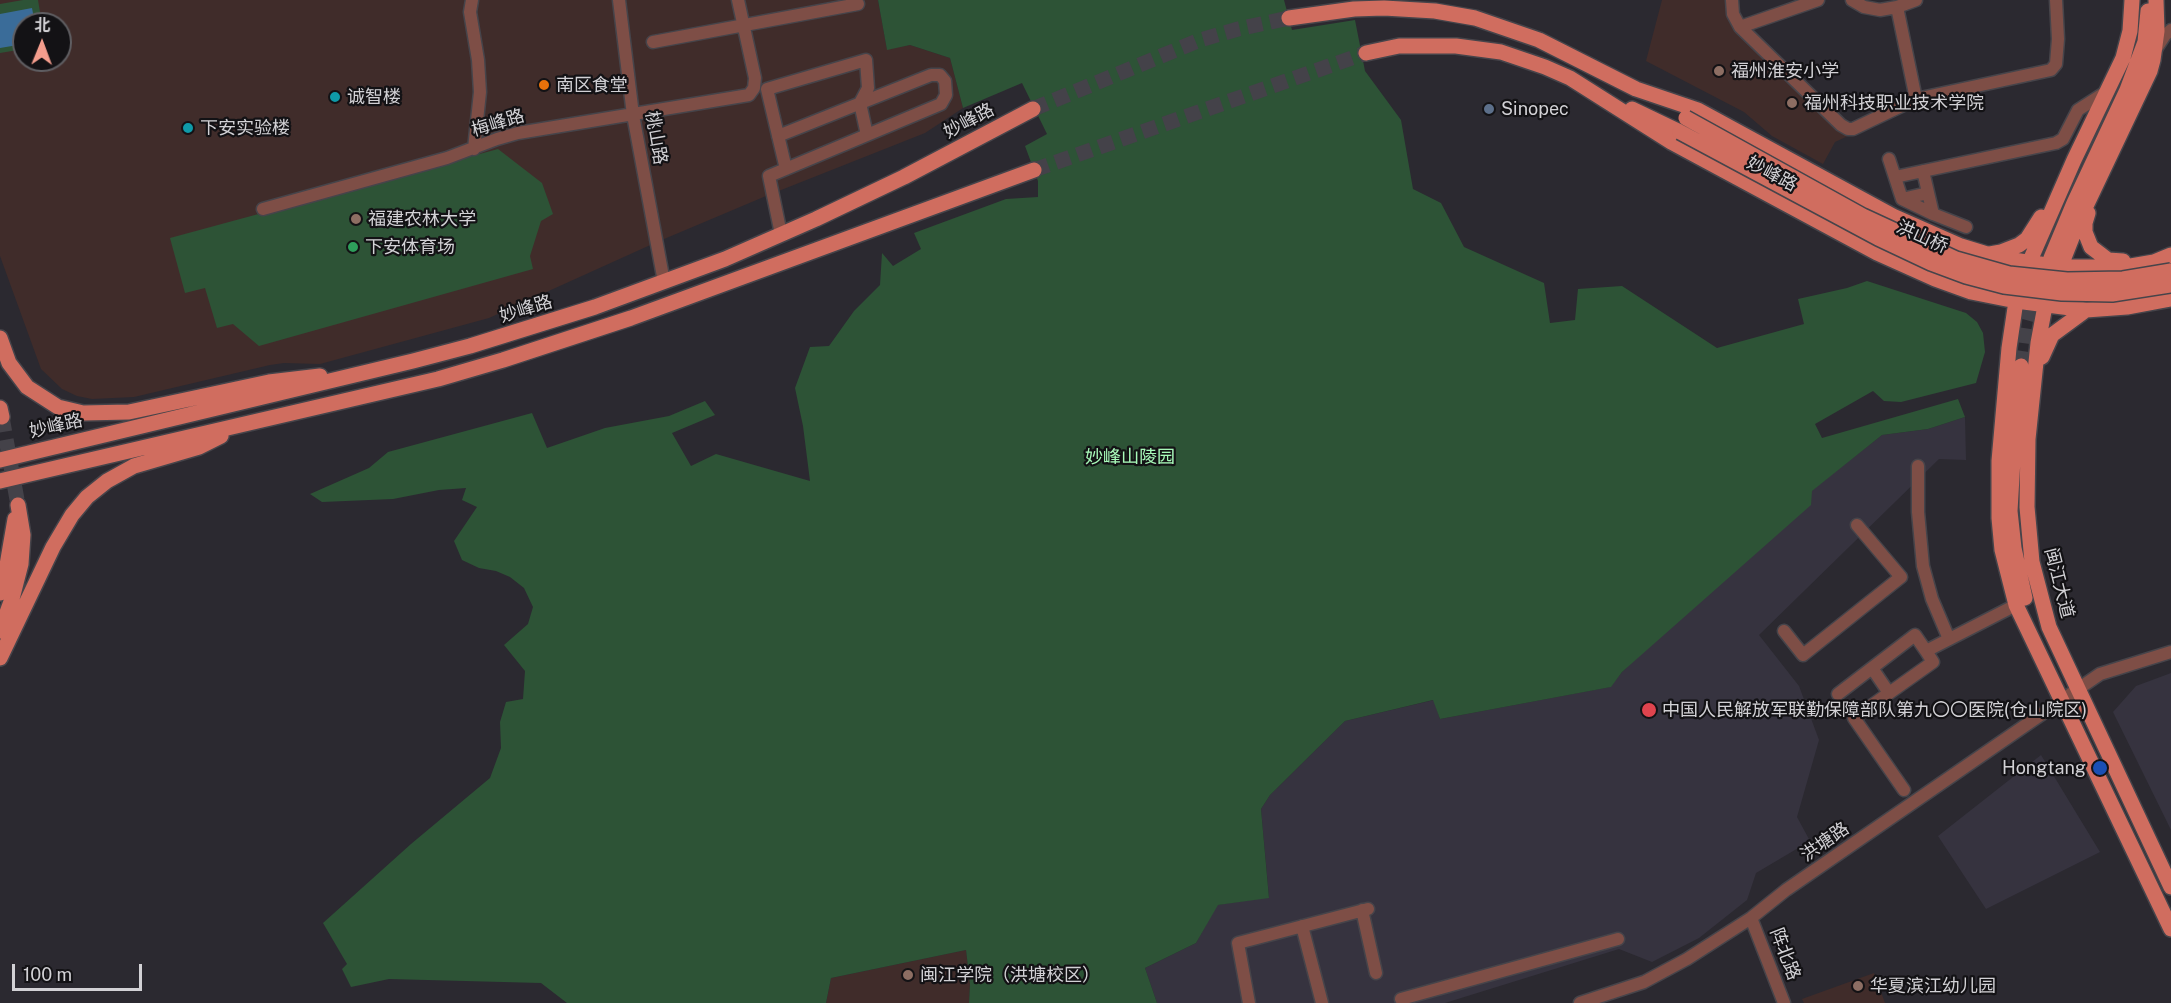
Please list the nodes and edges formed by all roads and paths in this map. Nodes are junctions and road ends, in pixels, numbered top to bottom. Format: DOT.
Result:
graph roads {
  1 [pos="472,0"];
  2 [pos="619,0"];
  3 [pos="738,0"];
  4 [pos="1732,0"];
  5 [pos="1818,0"];
  6 [pos="1851,0"];
  7 [pos="1916,0"];
  8 [pos="2056,0"];
  9 [pos="2132,0"];
  10 [pos="2142,0"];
  11 [pos="2149,0"];
  12 [pos="2156,0"];
  13 [pos="858,4"];
  14 [pos="1897,7"];
  15 [pos="1289,18"];
  16 [pos="744,25"];
  17 [pos="1740,27"];
  18 [pos="2171,30"];
  19 [pos="653,42"];
  20 [pos="2155,50"];
  21 [pos="1366,52"];
  22 [pos="1570,78"];
  23 [pos="1636,89"];
  24 [pos="2106,92"];
  25 [pos="1916,99"];
  26 [pos="860,103"];
  27 [pos="1033,109"];
  28 [pos="633,115"];
  29 [pos="1683,125"];
  30 [pos="867,135"];
  31 [pos="778,136"];
  32 [pos="474,149"];
  33 [pos="1889,159"];
  34 [pos="2074,160"];
  35 [pos="786,169"];
  36 [pos="1034,170"];
  37 [pos="1923,171"];
  38 [pos="1895,177"];
  39 [pos="2099,181"];
  40 [pos="1928,193"];
  41 [pos="1902,199"];
  42 [pos="263,209"];
  43 [pos="1933,214"];
  44 [pos="1966,227"];
  45 [pos="782,234"];
  46 [pos="1986,254"];
  47 [pos="2171,255"];
  48 [pos="2052,260"];
  49 [pos="2029,263"];
  50 [pos="2171,271"];
  51 [pos="664,282"];
  52 [pos="2171,285"];
  53 [pos="2171,300"];
  54 [pos="2016,301"];
  55 [pos="2045,306"];
  56 [pos="2086,310"];
  57 [pos="1,343"];
  58 [pos="358,375"];
  59 [pos="2033,395"];
  60 [pos="236,427"];
  61 [pos="0,460"];
  62 [pos="1918,466"];
  63 [pos="0,481"];
  64 [pos="1857,525"];
  65 [pos="0,593"];
  66 [pos="2016,605"];
  67 [pos="2049,627"];
  68 [pos="0,631"];
  69 [pos="1784,632"];
  70 [pos="1949,639"];
  71 [pos="1926,651"];
  72 [pos="2171,652"];
  73 [pos="0,658"];
  74 [pos="2042,659"];
  75 [pos="1872,669"];
  76 [pos="2079,688"];
  77 [pos="1889,693"];
  78 [pos="1838,694"];
  79 [pos="2062,699"];
  80 [pos="1904,790"];
  81 [pos="2171,887"];
  82 [pos="1751,918"];
  83 [pos="1302,926"];
  84 [pos="2171,929"];
  85 [pos="1618,939"];
  86 [pos="1376,973"];
  87 [pos="1401,999"];
  88 [pos="1249,1003"];
  89 [pos="1322,1003"];
  90 [pos="1580,1003"];
  91 [pos="1784,1003"];
  1 -- 32 [label="street"];
  2 -- 28 [label="street, 桃山路"];
  3 -- 16 [label="street"];
  4 -- 17 [label="street"];
  5 -- 17 [label="street"];
  6 -- 14 [label="street"];
  7 -- 14 [label="street"];
  8 -- 25 [label="street"];
  9 -- 24 [label="main road"];
  10 -- 48 [label="main road"];
  11 -- 48 [label="main road"];
  12 -- 20 [label="main road"];
  13 -- 16 [label="street"];
  14 -- 25 [label="street"];
  15 -- 23 [label="main road, 妙峰路"];
  16 -- 19 [label="street"];
  16 -- 28 [label="street, 梅峰路"];
  17 -- 25 [label="street"];
  18 -- 20 [label="street"];
  20 -- 39 [label="main road"];
  21 -- 22 [label="main road, 妙峰路"];
  22 -- 29 [label="main road"];
  22 -- 54 [label="main road, 妙峰路"];
  23 -- 29 [label="main road"];
  23 -- 46 [label="main road, 妙峰路"];
  24 -- 34 [label="main road"];
  24 -- 37 [label="street"];
  26 -- 30 [label="street"];
  26 -- 30 [label="street"];
  26 -- 31 [label="street"];
  26 -- 31 [label="street"];
  27 -- 45 [label="main road, 妙峰路"];
  28 -- 32 [label="street, 梅峰路"];
  28 -- 51 [label="street, 桃山路"];
  29 -- 50 [label="main road, bridge"];
  29 -- 52 [label="main road, 洪山桥, bridge"];
  30 -- 35 [label="street"];
  31 -- 35 [label="street"];
  32 -- 42 [label="street, 梅峰路"];
  33 -- 38 [label="street"];
  34 -- 46 [label="main road"];
  34 -- 49 [label="main road"];
  35 -- 45 [label="street"];
  36 -- 60 [label="main road"];
  37 -- 38 [label="street"];
  37 -- 40 [label="street"];
  38 -- 41 [label="street"];
  39 -- 47 [label="main road"];
  39 -- 48 [label="main road"];
  40 -- 41 [label="street"];
  40 -- 43 [label="street"];
  41 -- 43 [label="street"];
  43 -- 44 [label="street"];
  45 -- 51 [label="main road, 妙峰路"];
  46 -- 49 [label="main road, 妙峰路"];
  47 -- 48 [label="main road, 妙峰路"];
  48 -- 49 [label="main road, 妙峰路"];
  48 -- 55 [label="main road, 闽江大道"];
  49 -- 54 [label="main road"];
  51 -- 58 [label="main road, 妙峰路"];
  53 -- 56 [label="main road, 妙峰路"];
  54 -- 55 [label="main road, 妙峰路"];
  54 -- 66 [label="main road"];
  55 -- 56 [label="main road, 妙峰路"];
  55 -- 59 [label="main road, 闽江大道"];
  56 -- 59 [label="main road"];
  57 -- 58 [label="main road"];
  58 -- 61 [label="main road, 妙峰路"];
  59 -- 67 [label="main road, 闽江大道"];
  60 -- 63 [label="main road"];
  60 -- 73 [label="main road"];
  62 -- 70 [label="street"];
  64 -- 69 [label="street"];
  65 -- 68 [label="main road"];
  66 -- 70 [label="street"];
  66 -- 74 [label="main road"];
  67 -- 74 [label="main road"];
  67 -- 76 [label="main road, 闽江大道"];
  70 -- 71 [label="street"];
  71 -- 75 [label="street"];
  71 -- 77 [label="street"];
  72 -- 76 [label="street, 洪塘路"];
  74 -- 79 [label="main road"];
  75 -- 77 [label="street"];
  75 -- 78 [label="street"];
  76 -- 79 [label="street, 洪塘路"];
  76 -- 81 [label="main road, 闽江大道"];
  77 -- 80 [label="street"];
  79 -- 82 [label="street, 洪塘路"];
  79 -- 84 [label="main road"];
  82 -- 90 [label="street, 洪塘路"];
  82 -- 91 [label="street, 阵北路"];
  83 -- 86 [label="street"];
  83 -- 88 [label="street"];
  83 -- 89 [label="street"];
  85 -- 87 [label="street"];
}
